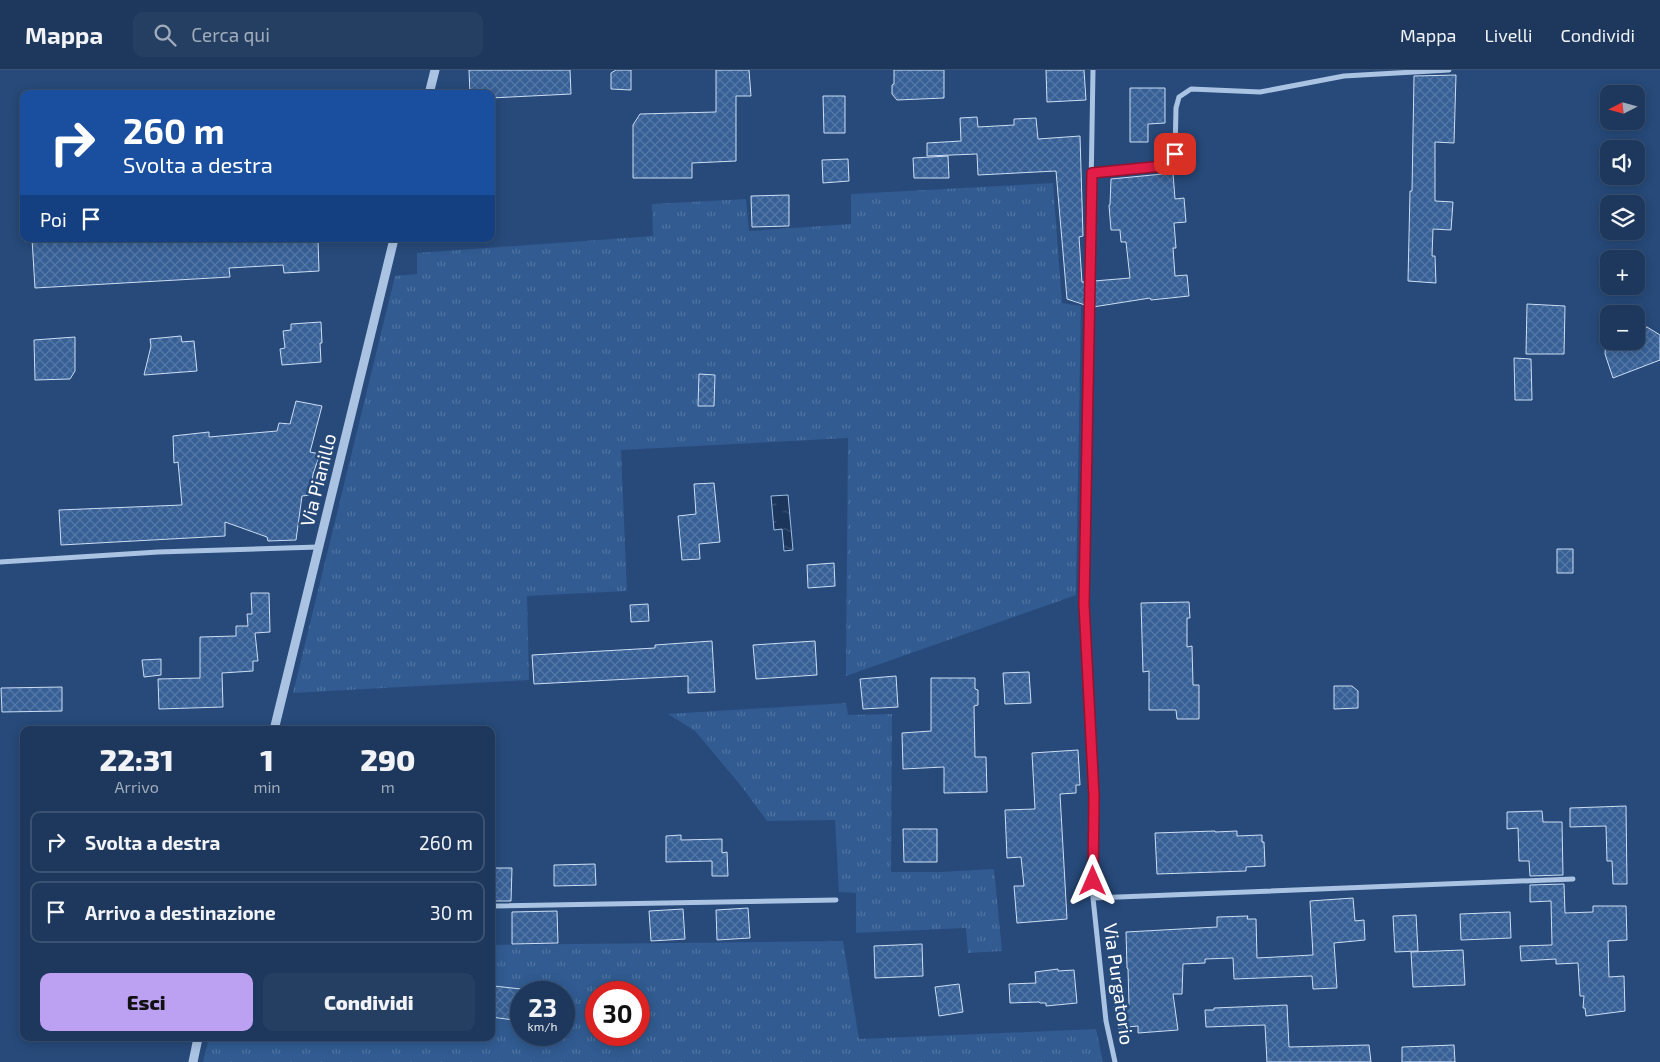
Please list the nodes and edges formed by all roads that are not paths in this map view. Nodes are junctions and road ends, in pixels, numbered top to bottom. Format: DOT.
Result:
graph roads {
  1 [pos="435,70"];
  2 [pos="1093,70"];
  3 [pos="1449,70"];
  4 [pos="431,90"];
  5 [pos="1092,173"];
  6 [pos="393,242"];
  7 [pos="318,548"];
  8 [pos="0,562"];
  9 [pos="275,726"];
  10 [pos="1573,879"];
  11 [pos="1092,898"];
  12 [pos="836,900"];
  13 [pos="495,906"];
  14 [pos="197,1041"];
  15 [pos="193,1062"];
  16 [pos="1115,1062"];
  1 -- 4 [label="street"];
  2 -- 5 [label="street, Via Purgatorio"];
  3 -- 5 [label="street"];
  5 -- 11 [label="street, Via Purgatorio"];
  6 -- 7 [label="street, Via Pianillo"];
  7 -- 8 [label="street"];
  7 -- 9 [label="street, Via Pianillo"];
  10 -- 11 [label="street"];
  11 -- 16 [label="street, Via Purgatorio"];
  12 -- 13 [label="street"];
  14 -- 15 [label="street"];
}
